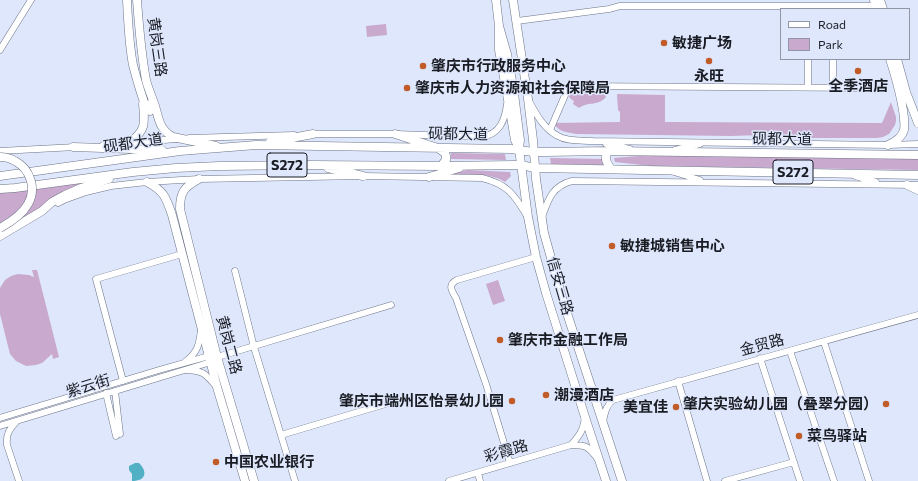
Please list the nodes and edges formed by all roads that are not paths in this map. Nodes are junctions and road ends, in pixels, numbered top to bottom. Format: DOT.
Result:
graph roads {
  1 [pos="30,0"];
  2 [pos="127,0"];
  3 [pos="137,0"];
  4 [pos="496,0"];
  5 [pos="513,0"];
  6 [pos="878,5"];
  7 [pos="801,8"];
  8 [pos="825,8"];
  9 [pos="517,21"];
  10 [pos="500,26"];
  11 [pos="0,50"];
  12 [pos="808,60"];
  13 [pos="833,60"];
  14 [pos="890,60"];
  15 [pos="897,60"];
  16 [pos="569,78"];
  17 [pos="526,84"];
  18 [pos="513,86"];
  19 [pos="569,86"];
  20 [pos="808,87"];
  21 [pos="833,87"];
  22 [pos="872,88"];
  23 [pos="142,96"];
  24 [pos="152,97"];
  25 [pos="528,98"];
  26 [pos="508,99"];
  27 [pos="903,109"];
  28 [pos="913,110"];
  29 [pos="918,123"];
  30 [pos="550,130"];
  31 [pos="313,134"];
  32 [pos="395,134"];
  33 [pos="179,138"];
  34 [pos="593,141"];
  35 [pos="711,142"];
  36 [pos="129,143"];
  37 [pos="918,144"];
  38 [pos="256,145"];
  39 [pos="888,145"];
  40 [pos="73,147"];
  41 [pos="226,148"];
  42 [pos="438,148"];
  43 [pos="518,150"];
  44 [pos="0,151"];
  45 [pos="180,151"];
  46 [pos="608,151"];
  47 [pos="641,151"];
  48 [pos="668,151"];
  49 [pos="534,152"];
  50 [pos="918,155"];
  51 [pos="0,157"];
  52 [pos="312,165"];
  53 [pos="468,165"];
  54 [pos="521,165"];
  55 [pos="441,166"];
  56 [pos="535,168"];
  57 [pos="611,169"];
  58 [pos="667,170"];
  59 [pos="133,172"];
  60 [pos="845,173"];
  61 [pos="918,175"];
  62 [pos="0,176"];
  63 [pos="363,176"];
  64 [pos="429,177"];
  65 [pos="199,179"];
  66 [pos="147,182"];
  67 [pos="707,183"];
  68 [pos="884,185"];
  69 [pos="907,185"];
  70 [pos="918,185"];
  71 [pos="0,189"];
  72 [pos="918,190"];
  73 [pos="42,211"];
  74 [pos="181,214"];
  75 [pos="172,215"];
  76 [pos="528,217"];
  77 [pos="542,217"];
  78 [pos="0,228"];
  79 [pos="544,233"];
  80 [pos="0,236"];
  81 [pos="532,236"];
  82 [pos="182,254"];
  83 [pos="536,257"];
  84 [pos="235,271"];
  85 [pos="391,305"];
  86 [pos="918,315"];
  87 [pos="201,326"];
  88 [pos="824,342"];
  89 [pos="254,347"];
  90 [pos="790,350"];
  91 [pos="212,358"];
  92 [pos="760,358"];
  93 [pos="183,367"];
  94 [pos="159,370"];
  95 [pos="161,377"];
  96 [pos="123,381"];
  97 [pos="678,381"];
  98 [pos="590,385"];
  99 [pos="217,387"];
  100 [pos="114,391"];
  101 [pos="106,393"];
  102 [pos="409,397"];
  103 [pos="613,400"];
  104 [pos="585,417"];
  105 [pos="0,418"];
  106 [pos="18,421"];
  107 [pos="602,423"];
  108 [pos="237,424"];
  109 [pos="0,426"];
  110 [pos="229,426"];
  111 [pos="281,435"];
  112 [pos="0,438"];
  113 [pos="571,445"];
  114 [pos="600,462"];
  115 [pos="794,462"];
  116 [pos="510,463"];
  117 [pos="478,472"];
  118 [pos="18,481"];
  119 [pos="245,481"];
  120 [pos="254,481"];
  121 [pos="295,481"];
  122 [pos="448,481"];
  123 [pos="480,481"];
  124 [pos="606,481"];
  125 [pos="622,481"];
  126 [pos="707,481"];
  127 [pos="725,481"];
  128 [pos="800,481"];
  129 [pos="834,481"];
  130 [pos="869,481"];
  1 -- 11 [label="street"];
  2 -- 23 [label="main road, 黄岗三路"];
  3 -- 24 [label="main road, 黄岗三路"];
  4 -- 10 [label="main road"];
  5 -- 9 [label="main road, 信安三路"];
  6 -- 8 [label="street"];
  7 -- 8 [label="street"];
  7 -- 9 [label="street"];
  9 -- 17 [label="main road, 信安三路"];
  10 -- 18 [label="main road"];
  10 -- 26 [label="main road"];
  12 -- 20 [label="street"];
  13 -- 21 [label="street"];
  14 -- 27 [label="main road"];
  15 -- 28 [label="main road"];
  16 -- 19 [label="street"];
  17 -- 18 [label="main road"];
  17 -- 25 [label="main road, 信安三路"];
  18 -- 43 [label="main road"];
  19 -- 20 [label="street"];
  19 -- 30 [label="street"];
  20 -- 21 [label="street"];
  21 -- 22 [label="street"];
  23 -- 24 [label="main road"];
  23 -- 36 [label="main road"];
  24 -- 33 [label="main road, 黄岗三路"];
  25 -- 30 [label="street, 砚都大道"];
  25 -- 49 [label="main road, 信安三路"];
  26 -- 32 [label="street"];
  26 -- 43 [label="main road"];
  27 -- 28 [label="main road"];
  27 -- 39 [label="main road"];
  28 -- 29 [label="main road"];
  30 -- 34 [label="street, 砚都大道"];
  31 -- 32 [label="street"];
  31 -- 33 [label="street"];
  31 -- 38 [label="main road"];
  32 -- 42 [label="main road"];
  33 -- 36 [label="street"];
  33 -- 41 [label="main road, 黄岗三路"];
  34 -- 35 [label="street, 砚都大道"];
  34 -- 47 [label="street"];
  35 -- 39 [label="street, 砚都大道"];
  35 -- 48 [label="street"];
  36 -- 40 [label="street"];
  37 -- 39 [label="street, 砚都大道"];
  38 -- 41 [label="main road, 砚都大道 / S272"];
  38 -- 42 [label="main road, 砚都大道 / S272"];
  40 -- 44 [label="street"];
  40 -- 45 [label="main road"];
  41 -- 45 [label="main road, 砚都大道 / S272"];
  42 -- 43 [label="main road, 砚都大道 / S272"];
  42 -- 55 [label="main road"];
  43 -- 49 [label="main road, 砚都大道 / S272"];
  43 -- 54 [label="main road, 信安三路"];
  45 -- 62 [label="main road, 砚都大道 / S272"];
  46 -- 47 [label="main road, 砚都大道 / S272"];
  46 -- 49 [label="main road, 砚都大道 / S272"];
  46 -- 57 [label="main road"];
  47 -- 48 [label="main road, 砚都大道 / S272"];
  48 -- 50 [label="main road, 砚都大道 / S272"];
  49 -- 56 [label="main road, 信安三路"];
  51 -- 78 [label="main road, bridge"];
  52 -- 55 [label="main road, 砚都大道 / S272"];
  52 -- 59 [label="main road, 砚都大道 / S272"];
  52 -- 63 [label="main road"];
  53 -- 54 [label="main road, 砚都大道 / S272"];
  53 -- 55 [label="main road, 砚都大道 / S272"];
  53 -- 64 [label="main road"];
  54 -- 56 [label="main road, 砚都大道 / S272"];
  54 -- 76 [label="main road, 信安三路"];
  56 -- 57 [label="main road, 砚都大道 / S272"];
  56 -- 77 [label="main road, 信安三路"];
  57 -- 58 [label="main road, 砚都大道 / S272"];
  58 -- 60 [label="main road, 砚都大道 / S272"];
  58 -- 67 [label="street"];
  59 -- 71 [label="main road, 砚都大道 / S272"];
  59 -- 73 [label="main road"];
  60 -- 61 [label="main road, 砚都大道 / S272"];
  60 -- 68 [label="street"];
  63 -- 64 [label="street"];
  63 -- 65 [label="street"];
  64 -- 76 [label="street"];
  65 -- 66 [label="street"];
  65 -- 74 [label="main road, 黄岗二路"];
  66 -- 73 [label="street"];
  66 -- 75 [label="main road, 黄岗二路"];
  67 -- 68 [label="street"];
  67 -- 77 [label="street"];
  68 -- 69 [label="street"];
  69 -- 70 [label="street"];
  69 -- 72 [label="main road"];
  73 -- 80 [label="main road"];
  74 -- 75 [label="main road"];
  74 -- 91 [label="main road, 黄岗二路"];
  75 -- 82 [label="main road, 黄岗二路"];
  76 -- 81 [label="main road, 信安三路"];
  77 -- 79 [label="main road, 信安三路"];
  79 -- 81 [label="main road"];
  79 -- 98 [label="main road, 信安三路"];
  81 -- 83 [label="main road, 信安三路"];
  82 -- 87 [label="main road, 黄岗二路"];
  82 -- 96 [label="street"];
  83 -- 104 [label="main road, 信安三路"];
  83 -- 116 [label="street"];
  84 -- 89 [label="street"];
  85 -- 89 [label="street"];
  86 -- 88 [label="street, 金贸路"];
  87 -- 91 [label="main road, 黄岗二路"];
  87 -- 93 [label="street"];
  88 -- 90 [label="street, 金贸路"];
  88 -- 130 [label="street"];
  89 -- 91 [label="street"];
  89 -- 111 [label="street"];
  90 -- 92 [label="street, 金贸路"];
  90 -- 129 [label="street"];
  91 -- 93 [label="street"];
  91 -- 99 [label="main road, 黄岗二路"];
  91 -- 108 [label="main road, 黄岗二路"];
  92 -- 97 [label="street, 金贸路"];
  92 -- 115 [label="street"];
  93 -- 94 [label="street, 紫云街"];
  93 -- 95 [label="street, 紫云街"];
  93 -- 99 [label="street"];
  94 -- 95 [label="street"];
  94 -- 96 [label="street, 紫云街"];
  95 -- 100 [label="street, 紫云街"];
  96 -- 105 [label="street, 紫云街"];
  97 -- 103 [label="street, 金贸路"];
  97 -- 126 [label="street"];
  98 -- 103 [label="street"];
  98 -- 107 [label="main road, 信安三路"];
  99 -- 110 [label="main road, 黄岗二路"];
  100 -- 101 [label="street, 紫云街"];
  100 -- 101 [label="street"];
  101 -- 106 [label="street, 紫云街"];
  102 -- 111 [label="street"];
  103 -- 107 [label="street"];
  104 -- 113 [label="street"];
  104 -- 114 [label="main road, 信安三路"];
  106 -- 109 [label="street, 紫云街"];
  106 -- 118 [label="street"];
  107 -- 125 [label="main road, 信安三路"];
  108 -- 110 [label="main road"];
  108 -- 120 [label="main road, 黄岗二路"];
  110 -- 119 [label="main road, 黄岗二路"];
  111 -- 121 [label="street"];
  112 -- 118 [label="street"];
  113 -- 114 [label="street"];
  113 -- 116 [label="street, 彩霞路"];
  114 -- 124 [label="main road, 信安三路"];
  115 -- 127 [label="street"];
  115 -- 128 [label="street"];
  116 -- 117 [label="street, 彩霞路"];
  117 -- 122 [label="street, 彩霞路"];
  117 -- 123 [label="street"];
}
